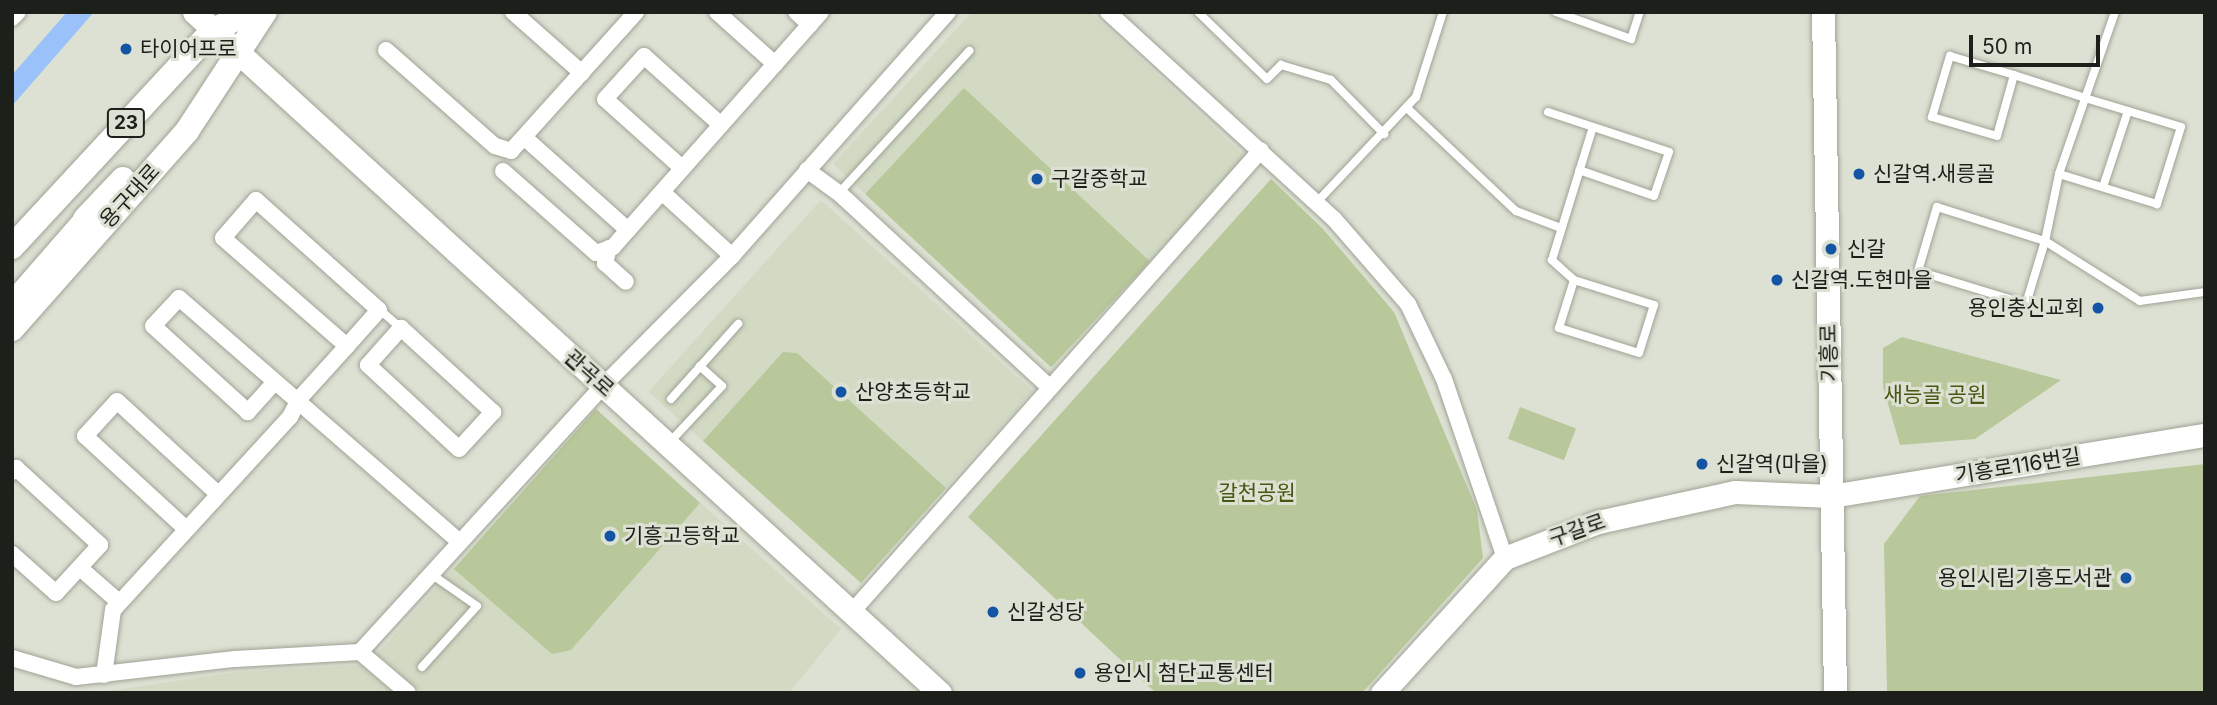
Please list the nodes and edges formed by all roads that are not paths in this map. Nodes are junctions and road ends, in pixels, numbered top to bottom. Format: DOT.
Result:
graph roads {
  1 [pos="18,12"];
  2 [pos="194,12"];
  3 [pos="249,12"];
  4 [pos="265,12"];
  5 [pos="513,12"];
  6 [pos="636,12"];
  7 [pos="717,12"];
  8 [pos="796,12"];
  9 [pos="948,12"];
  10 [pos="1108,12"];
  11 [pos="1198,12"];
  12 [pos="1443,12"];
  13 [pos="1556,12"];
  14 [pos="1640,12"];
  15 [pos="1823,12"];
  16 [pos="2115,12"];
  17 [pos="12,18"];
  18 [pos="815,18"];
  19 [pos="212,30"];
  20 [pos="386,50"];
  21 [pos="970,51"];
  22 [pos="238,55"];
  23 [pos="775,64"];
  24 [pos="582,73"];
  25 [pos="2014,75"];
  26 [pos="2085,98"];
  27 [pos="1407,108"];
  28 [pos="2128,111"];
  29 [pos="1548,112"];
  30 [pos="720,125"];
  31 [pos="1593,127"];
  32 [pos="1384,134"];
  33 [pos="525,138"];
  34 [pos="1261,150"];
  35 [pos="682,168"];
  36 [pos="807,170"];
  37 [pos="1579,170"];
  38 [pos="503,171"];
  39 [pos="2059,174"];
  40 [pos="2102,187"];
  41 [pos="662,192"];
  42 [pos="839,193"];
  43 [pos="1316,203"];
  44 [pos="85,219"];
  45 [pos="1562,228"];
  46 [pos="628,230"];
  47 [pos="2045,241"];
  48 [pos="12,247"];
  49 [pos="609,248"];
  50 [pos="732,256"];
  51 [pos="1574,281"];
  52 [pos="626,282"];
  53 [pos="2205,292"];
  54 [pos="12,303"];
  55 [pos="379,310"];
  56 [pos="738,324"];
  57 [pos="401,328"];
  58 [pos="12,329"];
  59 [pos="347,346"];
  60 [pos="700,366"];
  61 [pos="273,384"];
  62 [pos="603,386"];
  63 [pos="1050,388"];
  64 [pos="299,399"];
  65 [pos="670,399"];
  66 [pos="2205,435"];
  67 [pos="668,444"];
  68 [pos="12,472"];
  69 [pos="217,492"];
  70 [pos="1831,496"];
  71 [pos="185,528"];
  72 [pos="460,542"];
  73 [pos="12,554"];
  74 [pos="1505,558"];
  75 [pos="80,568"];
  76 [pos="431,574"];
  77 [pos="120,602"];
  78 [pos="851,613"];
  79 [pos="360,652"];
  80 [pos="12,657"];
  81 [pos="422,667"];
  82 [pos="104,675"];
  83 [pos="408,693"];
  84 [pos="940,693"];
  85 [pos="1381,693"];
  86 [pos="1835,693"];
  1 -- 17 [label="street"];
  2 -- 19 [label="street, 관곡로"];
  3 -- 19 [label="main road, 23"];
  4 -- 22 [label="main road, 용구대로"];
  5 -- 24 [label="street"];
  6 -- 24 [label="street"];
  7 -- 23 [label="street"];
  8 -- 18 [label="street"];
  9 -- 36 [label="street"];
  10 -- 34 [label="street"];
  11 -- 32 [label="lane"];
  12 -- 27 [label="lane"];
  13 -- 14 [label="lane"];
  15 -- 70 [label="street, 기흥로"];
  16 -- 26 [label="lane"];
  18 -- 23 [label="street"];
  19 -- 22 [label="street, 관곡로"];
  19 -- 48 [label="main road, 23"];
  20 -- 33 [label="street"];
  21 -- 42 [label="lane"];
  22 -- 44 [label="main road, 용구대로 / 23"];
  22 -- 58 [label="main road, 용구대로"];
  22 -- 62 [label="street, 관곡로"];
  23 -- 30 [label="street"];
  24 -- 33 [label="street"];
  25 -- 25 [label="lane"];
  25 -- 26 [label="lane"];
  26 -- 28 [label="lane"];
  26 -- 39 [label="lane"];
  27 -- 32 [label="lane"];
  27 -- 45 [label="lane"];
  28 -- 40 [label="lane"];
  28 -- 40 [label="lane"];
  29 -- 31 [label="lane"];
  30 -- 35 [label="street"];
  30 -- 35 [label="street"];
  31 -- 37 [label="lane"];
  31 -- 37 [label="lane"];
  32 -- 43 [label="lane"];
  33 -- 46 [label="street"];
  34 -- 43 [label="street"];
  34 -- 63 [label="street"];
  35 -- 41 [label="street"];
  36 -- 42 [label="street"];
  36 -- 50 [label="street"];
  37 -- 45 [label="lane"];
  38 -- 49 [label="street"];
  39 -- 40 [label="lane"];
  39 -- 47 [label="lane"];
  41 -- 46 [label="street"];
  41 -- 50 [label="street"];
  42 -- 63 [label="street"];
  43 -- 74 [label="street"];
  44 -- 54 [label="street, 23"];
  45 -- 51 [label="lane"];
  46 -- 49 [label="street"];
  47 -- 47 [label="lane"];
  47 -- 53 [label="lane"];
  49 -- 52 [label="street"];
  50 -- 62 [label="street"];
  51 -- 51 [label="lane"];
  55 -- 57 [label="lane"];
  55 -- 59 [label="street"];
  55 -- 59 [label="street"];
  56 -- 60 [label="lane"];
  57 -- 57 [label="street"];
  59 -- 64 [label="street"];
  60 -- 65 [label="lane"];
  60 -- 67 [label="lane"];
  61 -- 61 [label="street"];
  61 -- 64 [label="street"];
  62 -- 67 [label="street, 관곡로"];
  62 -- 72 [label="street"];
  63 -- 78 [label="street"];
  64 -- 69 [label="street"];
  64 -- 72 [label="street"];
  66 -- 70 [label="street, 기흥로116번길"];
  67 -- 78 [label="street, 관곡로"];
  68 -- 75 [label="street"];
  69 -- 71 [label="street"];
  69 -- 71 [label="street"];
  70 -- 74 [label="street, 구갈로"];
  70 -- 86 [label="street, 기흥로"];
  71 -- 77 [label="street"];
  72 -- 76 [label="street"];
  73 -- 75 [label="street"];
  74 -- 85 [label="street, 구갈로"];
  75 -- 77 [label="street"];
  76 -- 79 [label="street"];
  76 -- 81 [label="lane"];
  77 -- 82 [label="street"];
  78 -- 84 [label="street, 관곡로"];
  79 -- 82 [label="street"];
  79 -- 83 [label="street"];
  80 -- 82 [label="street"];
}
